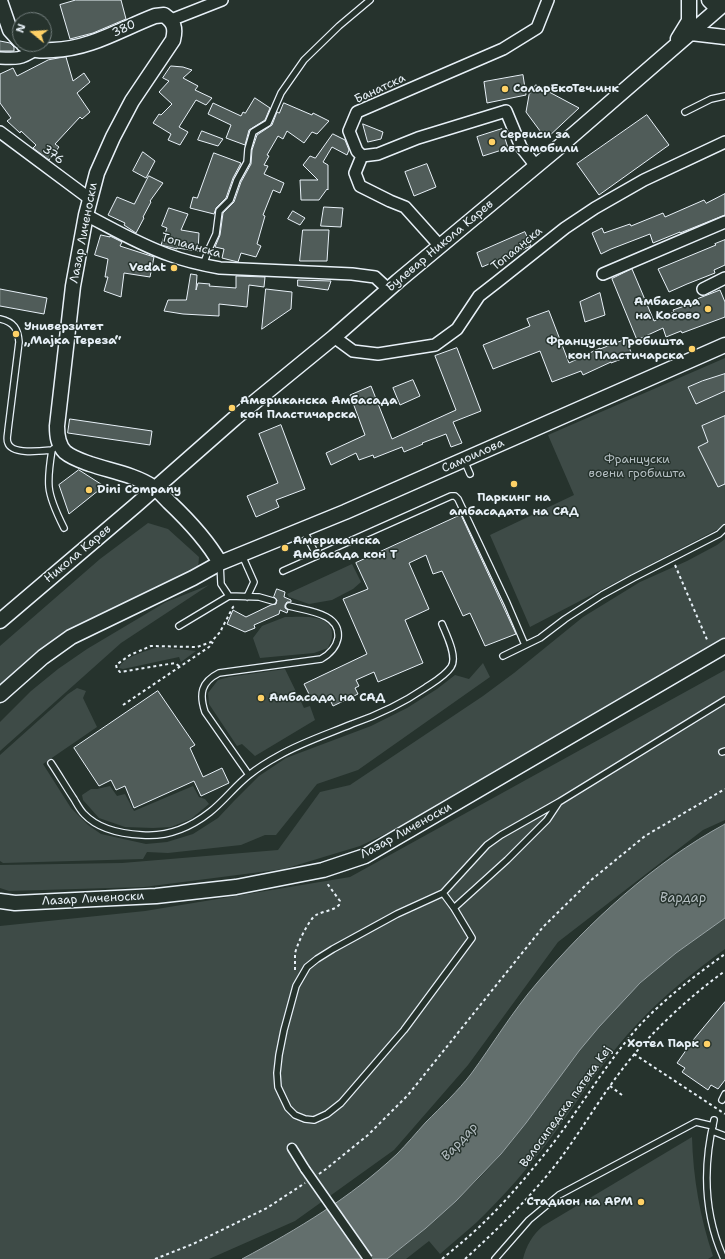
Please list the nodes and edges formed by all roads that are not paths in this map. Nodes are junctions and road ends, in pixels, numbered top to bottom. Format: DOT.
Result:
graph roads {
  1 [pos="222,0"];
  2 [pos="370,0"];
  3 [pos="548,0"];
  4 [pos="689,0"];
  5 [pos="0,3"];
  6 [pos="719,7"];
  7 [pos="172,20"];
  8 [pos="12,32"];
  9 [pos="691,33"];
  10 [pos="725,37"];
  11 [pos="52,49"];
  12 [pos="672,50"];
  13 [pos="26,52"];
  14 [pos="0,58"];
  15 [pos="725,96"];
  16 [pos="685,112"];
  17 [pos="0,132"];
  18 [pos="725,142"];
  19 [pos="362,156"];
  20 [pos="536,166"];
  21 [pos="90,199"];
  22 [pos="86,214"];
  23 [pos="725,222"];
  24 [pos="440,246"];
  25 [pos="203,265"];
  26 [pos="603,274"];
  27 [pos="725,278"];
  28 [pos="388,289"];
  29 [pos="703,289"];
  30 [pos="0,319"];
  31 [pos="334,337"];
  32 [pos="725,345"];
  33 [pos="56,447"];
  34 [pos="464,460"];
  35 [pos="470,474"];
  36 [pos="155,488"];
  37 [pos="64,528"];
  38 [pos="725,528"];
  39 [pos="303,529"];
  40 [pos="241,555"];
  41 [pos="317,556"];
  42 [pos="220,563"];
  43 [pos="283,572"];
  44 [pos="229,596"];
  45 [pos="247,597"];
  46 [pos="273,601"];
  47 [pos="289,606"];
  48 [pos="0,621"];
  49 [pos="442,624"];
  50 [pos="179,626"];
  51 [pos="526,645"];
  52 [pos="725,646"];
  53 [pos="503,656"];
  54 [pos="0,695"];
  55 [pos="725,700"];
  56 [pos="52,763"];
  57 [pos="249,775"];
  58 [pos="559,802"];
  59 [pos="443,893"];
  60 [pos="0,902"];
  61 [pos="454,908"];
  62 [pos="725,1094"];
  63 [pos="722,1100"];
  64 [pos="714,1120"];
  65 [pos="713,1128"];
  66 [pos="725,1136"];
  67 [pos="292,1148"];
  68 [pos="368,1259"];
  69 [pos="495,1259"];
  70 [pos="724,1259"];
  1 -- 7 [label="street"];
  2 -- 25 [label="lane"];
  3 -- 19 [label="street, Банатска"];
  4 -- 12 [label="street"];
  5 -- 8 [label="street"];
  6 -- 9 [label="street, Булевар Никола Карев"];
  7 -- 11 [label="street, 380"];
  7 -- 21 [label="street, Лазар Личеноски"];
  9 -- 10 [label="street"];
  9 -- 12 [label="street, Булевар Никола Карев"];
  12 -- 20 [label="street, Булевар Никола Карев"];
  13 -- 14 [label="street"];
  15 -- 16 [label="lane"];
  17 -- 21 [label="street, 376"];
  18 -- 31 [label="street, Топаанска"];
  19 -- 20 [label="street"];
  19 -- 24 [label="street"];
  20 -- 24 [label="street, Булевар Никола Карев"];
  21 -- 22 [label="street, Лазар Личеноски"];
  22 -- 25 [label="street, Топаанска"];
  22 -- 33 [label="street, Лазар Личеноски"];
  23 -- 26 [label="street"];
  24 -- 28 [label="street, Булевар Никола Карев"];
  25 -- 28 [label="street, Топаанска"];
  27 -- 29 [label="street"];
  28 -- 31 [label="street, Булевар Никола Карев"];
  30 -- 33 [label="lane"];
  31 -- 36 [label="street, Булевар Никола Карев"];
  32 -- 34 [label="street, Самоилова"];
  33 -- 36 [label="street"];
  33 -- 37 [label="lane, Лазар Личеноски"];
  34 -- 35 [label="lane"];
  34 -- 39 [label="street, Самоилова"];
  36 -- 42 [label="street"];
  36 -- 48 [label="street, Никола Карев"];
  38 -- 51 [label="lane"];
  39 -- 40 [label="street, Самоилова"];
  39 -- 41 [label="lane"];
  40 -- 42 [label="street, Самоилова"];
  40 -- 45 [label="lane"];
  41 -- 43 [label="lane"];
  41 -- 51 [label="lane"];
  42 -- 44 [label="lane"];
  42 -- 54 [label="street"];
  44 -- 45 [label="lane"];
  44 -- 50 [label="lane"];
  45 -- 46 [label="lane"];
  47 -- 57 [label="lane"];
  49 -- 57 [label="lane"];
  51 -- 53 [label="lane"];
  52 -- 60 [label="street, Лазар Личеноски"];
  55 -- 58 [label="lane"];
  56 -- 57 [label="lane"];
  58 -- 59 [label="lane"];
  58 -- 61 [label="lane"];
  59 -- 61 [label="lane"];
  59 -- 61 [label="lane"];
  62 -- 63 [label="lane"];
  64 -- 65 [label="lane"];
  65 -- 66 [label="lane"];
  65 -- 69 [label="lane"];
  65 -- 70 [label="lane"];
  67 -- 68 [label="street, bridge"];
}
